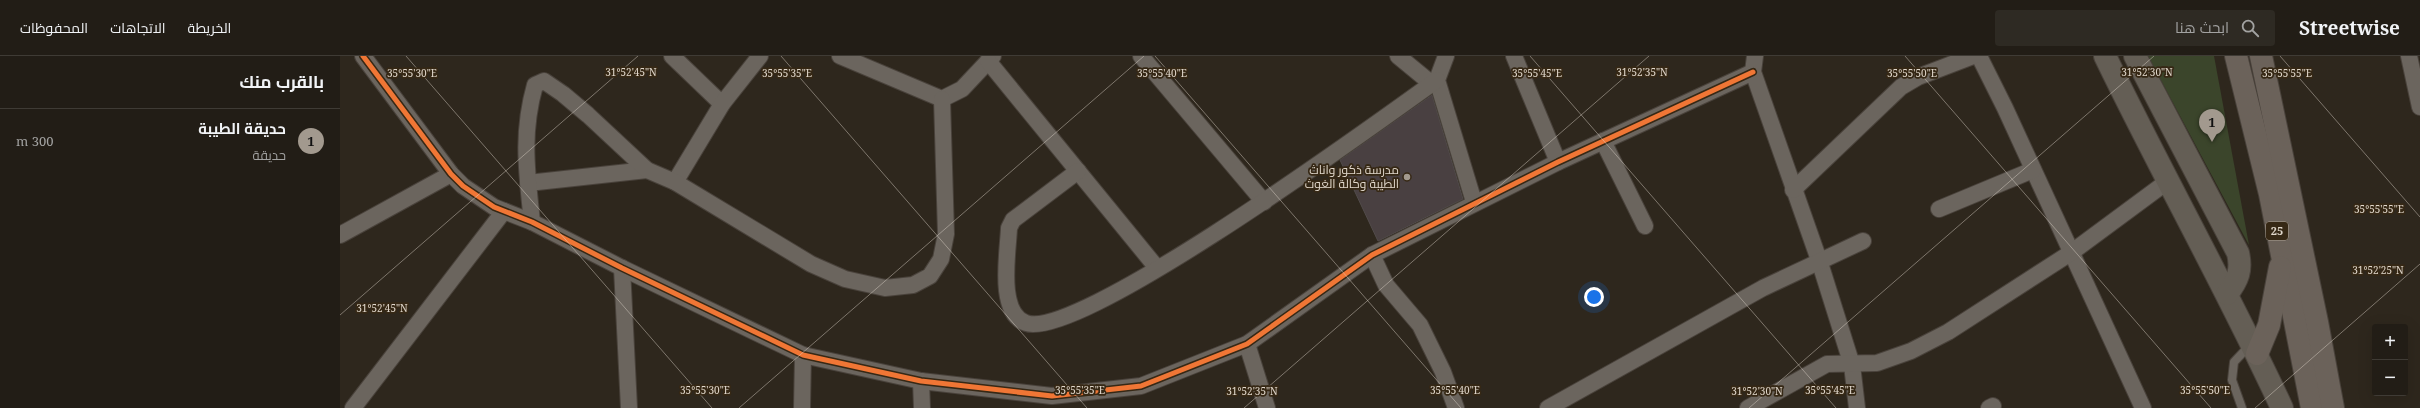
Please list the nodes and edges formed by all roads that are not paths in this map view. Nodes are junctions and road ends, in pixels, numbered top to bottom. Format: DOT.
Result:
graph roads {
  1 [pos="363,56"];
  2 [pos="672,56"];
  3 [pos="760,56"];
  4 [pos="840,56"];
  5 [pos="1141,56"];
  6 [pos="1398,56"];
  7 [pos="1446,56"];
  8 [pos="1514,56"];
  9 [pos="1755,56"];
  10 [pos="1973,56"];
  11 [pos="1979,56"];
  12 [pos="2105,56"];
  13 [pos="2135,56"];
  14 [pos="2236,56"];
  15 [pos="2261,56"];
  16 [pos="2409,56"];
  17 [pos="991,58"];
  18 [pos="1753,72"];
  19 [pos="1435,82"];
  20 [pos="942,99"];
  21 [pos="722,104"];
  22 [pos="2420,107"];
  23 [pos="1603,141"];
  24 [pos="1558,162"];
  25 [pos="647,170"];
  26 [pos="2033,170"];
  27 [pos="1078,171"];
  28 [pos="451,174"];
  29 [pos="2168,181"];
  30 [pos="675,182"];
  31 [pos="528,183"];
  32 [pos="1793,190"];
  33 [pos="1264,202"];
  34 [pos="1474,202"];
  35 [pos="1939,209"];
  36 [pos="504,211"];
  37 [pos="532,222"];
  38 [pos="1645,226"];
  39 [pos="342,229"];
  40 [pos="1863,241"];
  41 [pos="2072,252"];
  42 [pos="1372,255"];
  43 [pos="2282,258"];
  44 [pos="1819,260"];
  45 [pos="622,268"];
  46 [pos="1157,268"];
  47 [pos="2227,294"];
  48 [pos="1247,344"];
  49 [pos="2255,349"];
  50 [pos="803,356"];
  51 [pos="1852,365"];
  52 [pos="921,381"];
  53 [pos="1053,402"];
  54 [pos="354,408"];
  55 [pos="629,408"];
  56 [pos="802,408"];
  57 [pos="922,408"];
  58 [pos="1267,408"];
  59 [pos="1456,408"];
  60 [pos="1548,408"];
  61 [pos="1748,408"];
  62 [pos="1857,408"];
  63 [pos="2143,408"];
  64 [pos="2242,408"];
  65 [pos="2282,408"];
  66 [pos="2312,408"];
  67 [pos="2333,408"];
  1 -- 28 [label="street"];
  2 -- 21 [label="street"];
  3 -- 21 [label="street"];
  4 -- 20 [label="street"];
  5 -- 33 [label="street"];
  6 -- 19 [label="street"];
  7 -- 19 [label="street"];
  8 -- 24 [label="street"];
  9 -- 18 [label="street"];
  10 -- 32 [label="street"];
  11 -- 26 [label="street"];
  12 -- 29 [label="main road"];
  13 -- 47 [label="main road"];
  14 -- 43 [label="highway, 25"];
  15 -- 67 [label="highway, 25"];
  16 -- 22 [label="street"];
  17 -- 20 [label="street"];
  17 -- 27 [label="street"];
  18 -- 23 [label="street"];
  18 -- 32 [label="street"];
  19 -- 33 [label="street"];
  19 -- 34 [label="street"];
  20 -- 30 [label="street"];
  21 -- 30 [label="street"];
  23 -- 24 [label="street"];
  23 -- 38 [label="street"];
  24 -- 34 [label="street"];
  25 -- 30 [label="street"];
  25 -- 31 [label="street"];
  25 -- 31 [label="street"];
  26 -- 35 [label="street"];
  26 -- 41 [label="street"];
  27 -- 46 [label="street"];
  27 -- 46 [label="street"];
  28 -- 36 [label="street"];
  28 -- 39 [label="street"];
  29 -- 41 [label="street"];
  29 -- 47 [label="main road"];
  31 -- 37 [label="street"];
  32 -- 44 [label="street"];
  33 -- 46 [label="street"];
  34 -- 42 [label="street"];
  36 -- 37 [label="street"];
  36 -- 54 [label="street"];
  37 -- 45 [label="street"];
  40 -- 44 [label="street"];
  41 -- 51 [label="street"];
  41 -- 63 [label="street"];
  42 -- 48 [label="street"];
  42 -- 59 [label="street"];
  43 -- 49 [label="highway"];
  43 -- 66 [label="highway, 25"];
  44 -- 51 [label="street"];
  44 -- 60 [label="street"];
  45 -- 50 [label="street"];
  45 -- 55 [label="street"];
  47 -- 49 [label="main road"];
  48 -- 53 [label="street"];
  48 -- 58 [label="street"];
  49 -- 64 [label="lane"];
  49 -- 65 [label="main road"];
  50 -- 52 [label="street"];
  50 -- 56 [label="street"];
  51 -- 61 [label="street"];
  51 -- 62 [label="street"];
  52 -- 53 [label="street"];
  52 -- 57 [label="street"];
}
